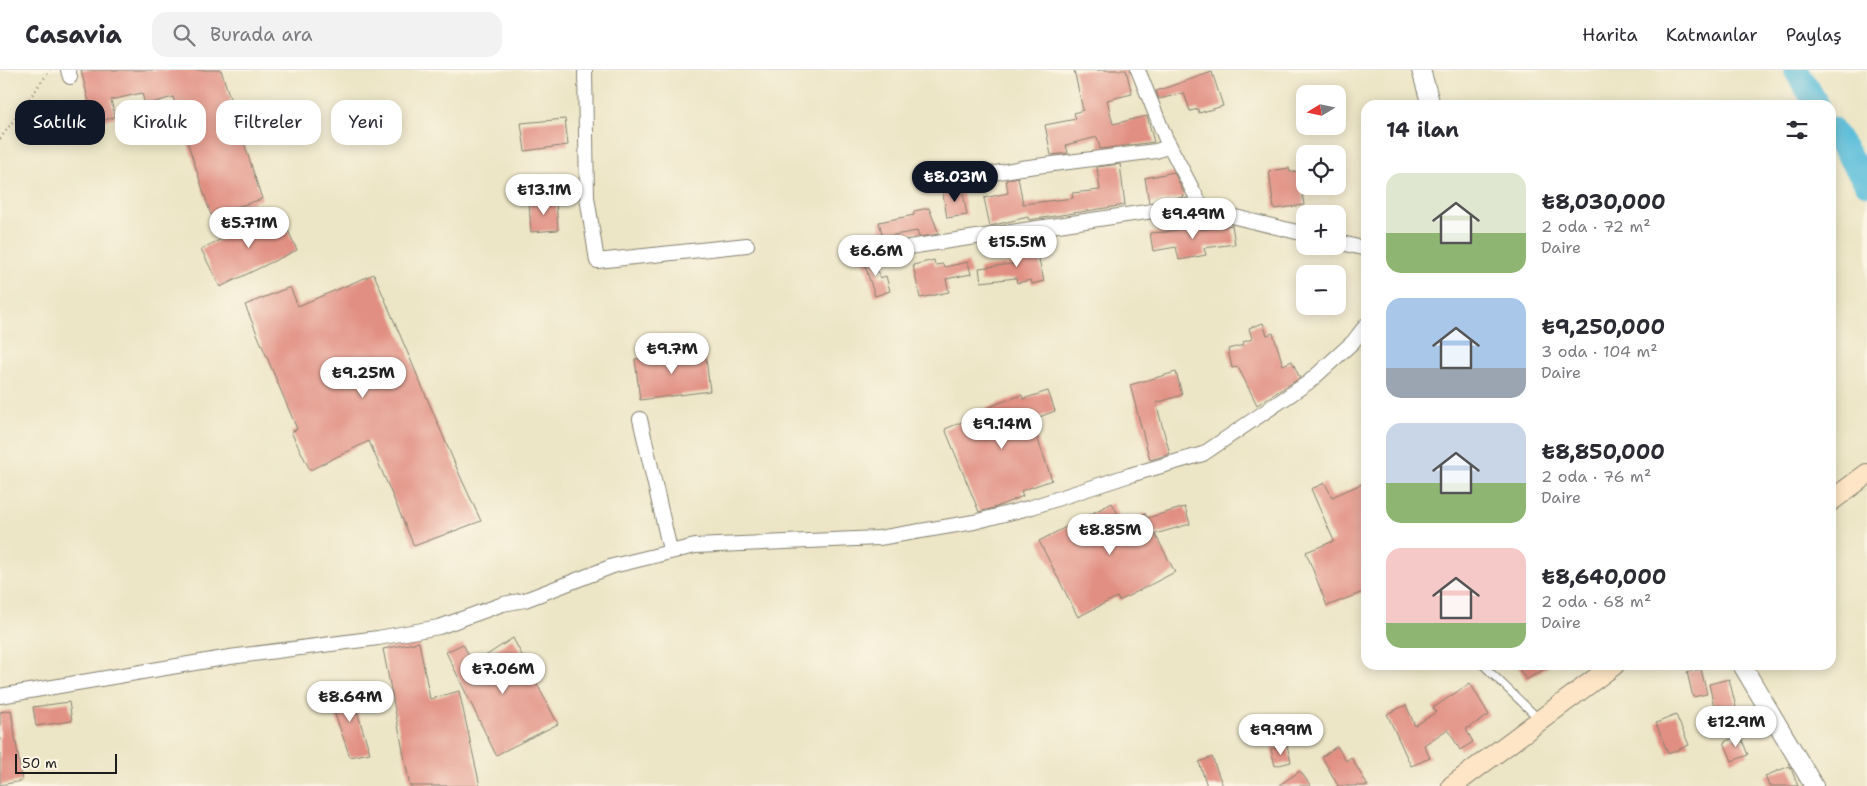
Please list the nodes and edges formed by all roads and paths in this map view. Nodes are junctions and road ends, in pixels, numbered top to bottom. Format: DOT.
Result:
graph roads {
  1 [pos="50,70"];
  2 [pos="585,70"];
  3 [pos="1138,70"];
  4 [pos="1421,70"];
  5 [pos="1430,100"];
  6 [pos="0,139"];
  7 [pos="1170,146"];
  8 [pos="948,182"];
  9 [pos="1200,204"];
  10 [pos="1296,232"];
  11 [pos="1346,244"];
  12 [pos="747,245"];
  13 [pos="909,247"];
  14 [pos="1361,248"];
  15 [pos="1361,332"];
  16 [pos="640,419"];
  17 [pos="1867,474"];
  18 [pos="1836,497"];
  19 [pos="670,550"];
  20 [pos="1488,670"];
  21 [pos="1607,670"];
  22 [pos="1745,670"];
  23 [pos="0,696"];
  24 [pos="1540,720"];
  25 [pos="1452,786"];
  26 [pos="1814,786"];
  1 -- 6 [label="path"];
  2 -- 12 [label="street"];
  3 -- 7 [label="street"];
  4 -- 5 [label="street"];
  7 -- 8 [label="street"];
  7 -- 9 [label="street"];
  9 -- 10 [label="street"];
  9 -- 13 [label="street"];
  11 -- 14 [label="street"];
  15 -- 19 [label="street"];
  16 -- 19 [label="street"];
  17 -- 18 [label="main road"];
  19 -- 23 [label="street"];
  20 -- 24 [label="lane"];
  21 -- 24 [label="main road"];
  22 -- 26 [label="street"];
  24 -- 25 [label="main road"];
}
